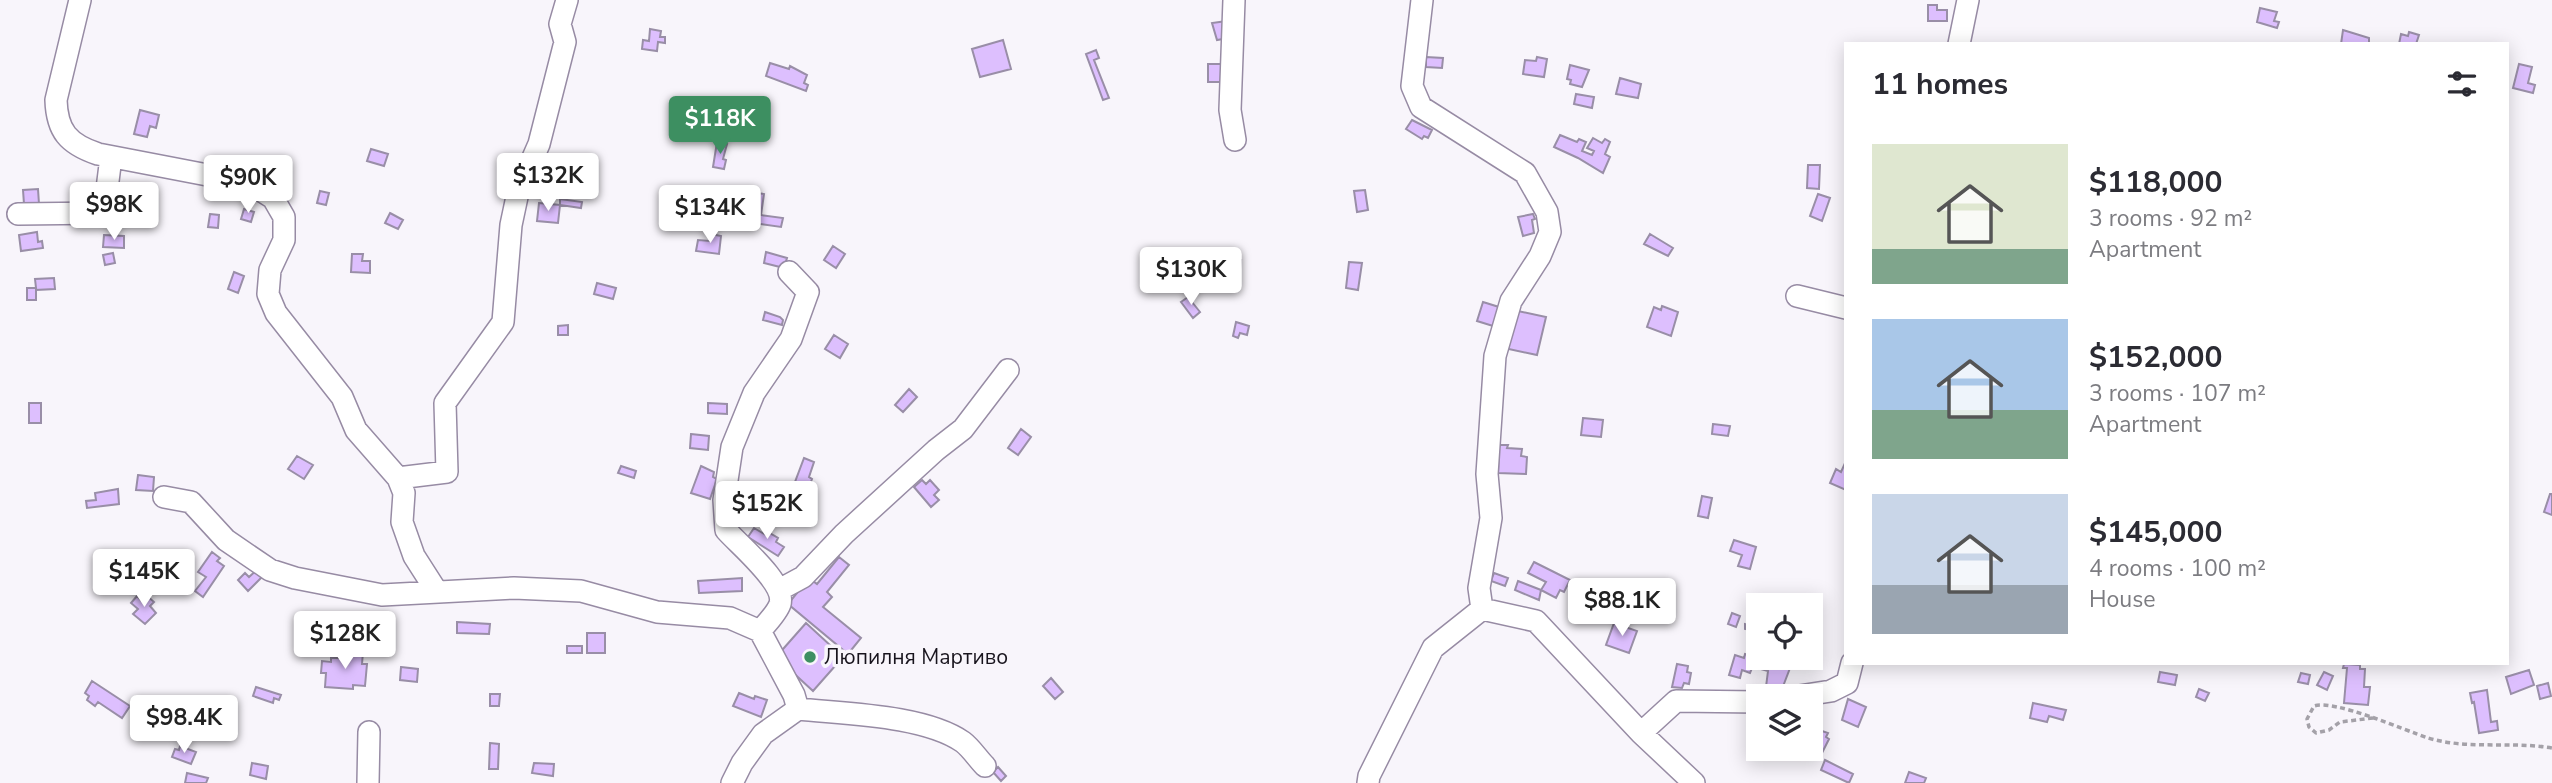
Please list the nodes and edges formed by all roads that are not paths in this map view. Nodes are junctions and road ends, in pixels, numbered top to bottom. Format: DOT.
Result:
graph roads {
  1 [pos="80,0"];
  2 [pos="567,0"];
  3 [pos="1234,0"];
  4 [pos="1422,0"];
  5 [pos="1968,0"];
  6 [pos="1959,42"];
  7 [pos="1235,140"];
  8 [pos="111,157"];
  9 [pos="18,214"];
  10 [pos="789,272"];
  11 [pos="1797,296"];
  12 [pos="1844,308"];
  13 [pos="1008,370"];
  14 [pos="398,478"];
  15 [pos="164,497"];
  16 [pos="779,590"];
  17 [pos="437,592"];
  18 [pos="1482,609"];
  19 [pos="760,631"];
  20 [pos="1852,665"];
  21 [pos="1823,692"];
  22 [pos="1746,702"];
  23 [pos="798,709"];
  24 [pos="369,732"];
  25 [pos="1641,733"];
  26 [pos="985,766"];
  27 [pos="368,783"];
  28 [pos="732,783"];
  29 [pos="1368,783"];
  30 [pos="1694,783"];
  1 -- 8 [label="street"];
  2 -- 14 [label="street"];
  3 -- 7 [label="street"];
  4 -- 18 [label="street"];
  5 -- 6 [label="street"];
  8 -- 9 [label="street"];
  8 -- 14 [label="street"];
  10 -- 16 [label="street"];
  11 -- 12 [label="street"];
  13 -- 16 [label="street"];
  14 -- 17 [label="street"];
  15 -- 17 [label="street"];
  16 -- 19 [label="street"];
  17 -- 19 [label="street"];
  18 -- 25 [label="street"];
  18 -- 29 [label="street"];
  19 -- 23 [label="street"];
  20 -- 21 [label="street"];
  22 -- 25 [label="street"];
  23 -- 26 [label="street"];
  23 -- 28 [label="street"];
  24 -- 27 [label="street"];
  25 -- 30 [label="street"];
}
